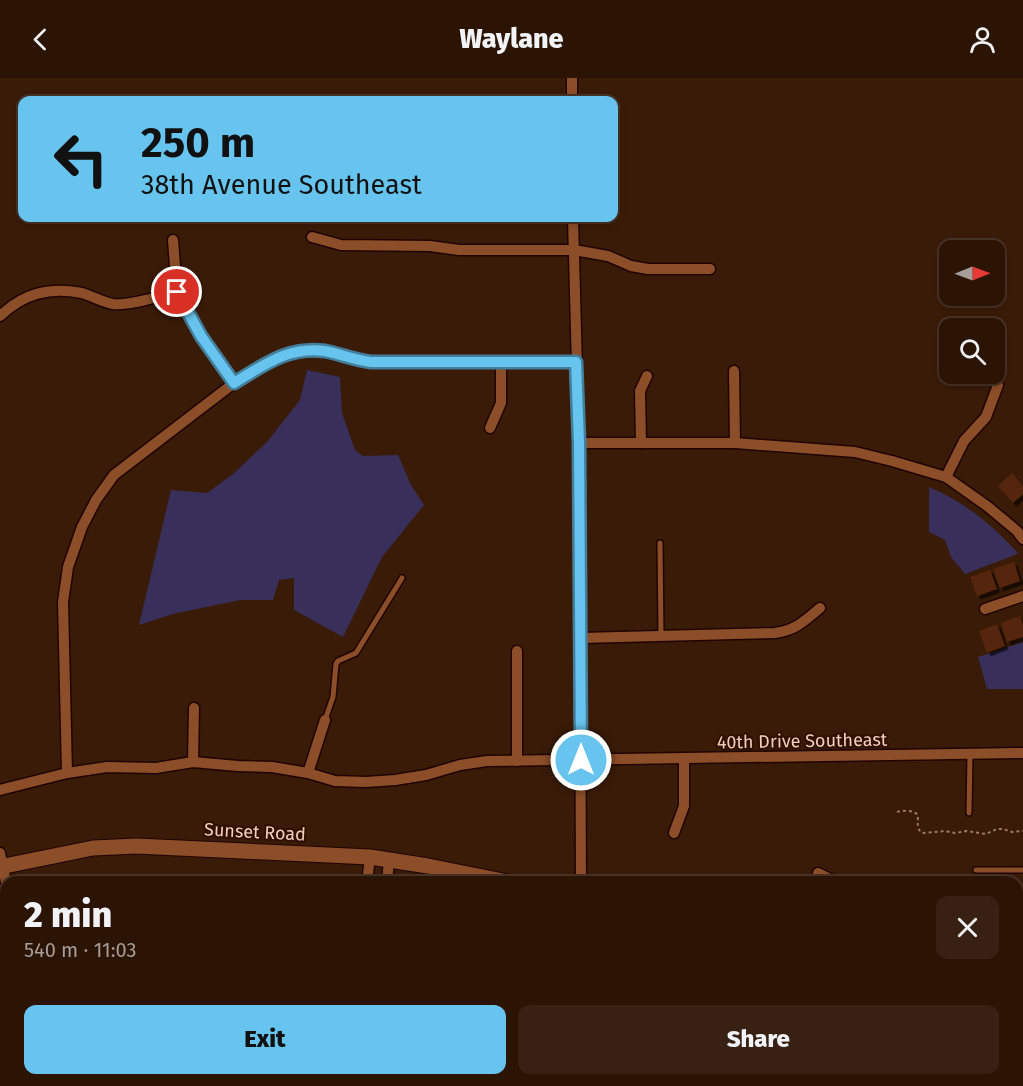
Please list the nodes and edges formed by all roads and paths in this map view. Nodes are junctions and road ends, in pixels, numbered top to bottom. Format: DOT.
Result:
graph roads {
  1 [pos="572,78"];
  2 [pos="572,96"];
  3 [pos="573,222"];
  4 [pos="312,237"];
  5 [pos="173,240"];
  6 [pos="574,250"];
  7 [pos="710,269"];
  8 [pos="177,292"];
  9 [pos="0,316"];
  10 [pos="576,362"];
  11 [pos="501,363"];
  12 [pos="734,371"];
  13 [pos="647,376"];
  14 [pos="234,383"];
  15 [pos="998,386"];
  16 [pos="490,428"];
  17 [pos="579,443"];
  18 [pos="641,443"];
  19 [pos="735,443"];
  20 [pos="946,477"];
  21 [pos="1021,532"];
  22 [pos="660,543"];
  23 [pos="402,578"];
  24 [pos="1023,596"];
  25 [pos="820,608"];
  26 [pos="986,609"];
  27 [pos="661,636"];
  28 [pos="581,638"];
  29 [pos="517,651"];
  30 [pos="194,708"];
  31 [pos="325,720"];
  32 [pos="1023,753"];
  33 [pos="970,754"];
  34 [pos="684,759"];
  35 [pos="581,760"];
  36 [pos="518,761"];
  37 [pos="193,762"];
  38 [pos="66,773"];
  39 [pos="308,773"];
  40 [pos="0,790"];
  41 [pos="897,812"];
  42 [pos="969,813"];
  43 [pos="1023,831"];
  44 [pos="675,833"];
  45 [pos="370,857"];
  46 [pos="389,860"];
  47 [pos="1,862"];
  48 [pos="976,870"];
  49 [pos="1023,870"];
  50 [pos="818,873"];
  51 [pos="368,876"];
  52 [pos="388,876"];
  53 [pos="478,876"];
  54 [pos="581,876"];
  55 [pos="824,876"];
  1 -- 2 [label="street"];
  3 -- 6 [label="street"];
  4 -- 6 [label="street"];
  5 -- 8 [label="street"];
  6 -- 7 [label="street"];
  6 -- 10 [label="street"];
  8 -- 9 [label="street"];
  8 -- 14 [label="street"];
  10 -- 11 [label="street"];
  10 -- 17 [label="street"];
  11 -- 14 [label="street"];
  11 -- 16 [label="street"];
  12 -- 19 [label="street"];
  13 -- 18 [label="street"];
  14 -- 38 [label="street"];
  15 -- 20 [label="street"];
  17 -- 18 [label="street"];
  17 -- 28 [label="street"];
  18 -- 19 [label="street"];
  19 -- 20 [label="street"];
  20 -- 21 [label="street"];
  22 -- 27 [label="lane"];
  23 -- 31 [label="lane"];
  24 -- 26 [label="street"];
  25 -- 27 [label="street"];
  27 -- 28 [label="street"];
  28 -- 35 [label="street"];
  29 -- 36 [label="street"];
  30 -- 37 [label="street"];
  31 -- 39 [label="street"];
  32 -- 33 [label="street, 40th Drive Southeast"];
  33 -- 34 [label="street, 40th Drive Southeast"];
  33 -- 42 [label="lane"];
  34 -- 35 [label="street, 40th Drive Southeast"];
  34 -- 44 [label="street"];
  35 -- 36 [label="street, 40th Drive Southeast"];
  35 -- 54 [label="street"];
  36 -- 39 [label="street, 40th Drive Southeast"];
  37 -- 38 [label="street, 40th Drive Southeast"];
  37 -- 39 [label="street, 40th Drive Southeast"];
  38 -- 40 [label="street, 40th Drive Southeast"];
  41 -- 43 [label="path"];
  45 -- 46 [label="street, Sunset Road"];
  45 -- 47 [label="street, Sunset Road"];
  45 -- 51 [label="street"];
  46 -- 52 [label="street"];
  46 -- 53 [label="street, Sunset Road"];
  48 -- 49 [label="lane"];
  50 -- 55 [label="street"];
}
